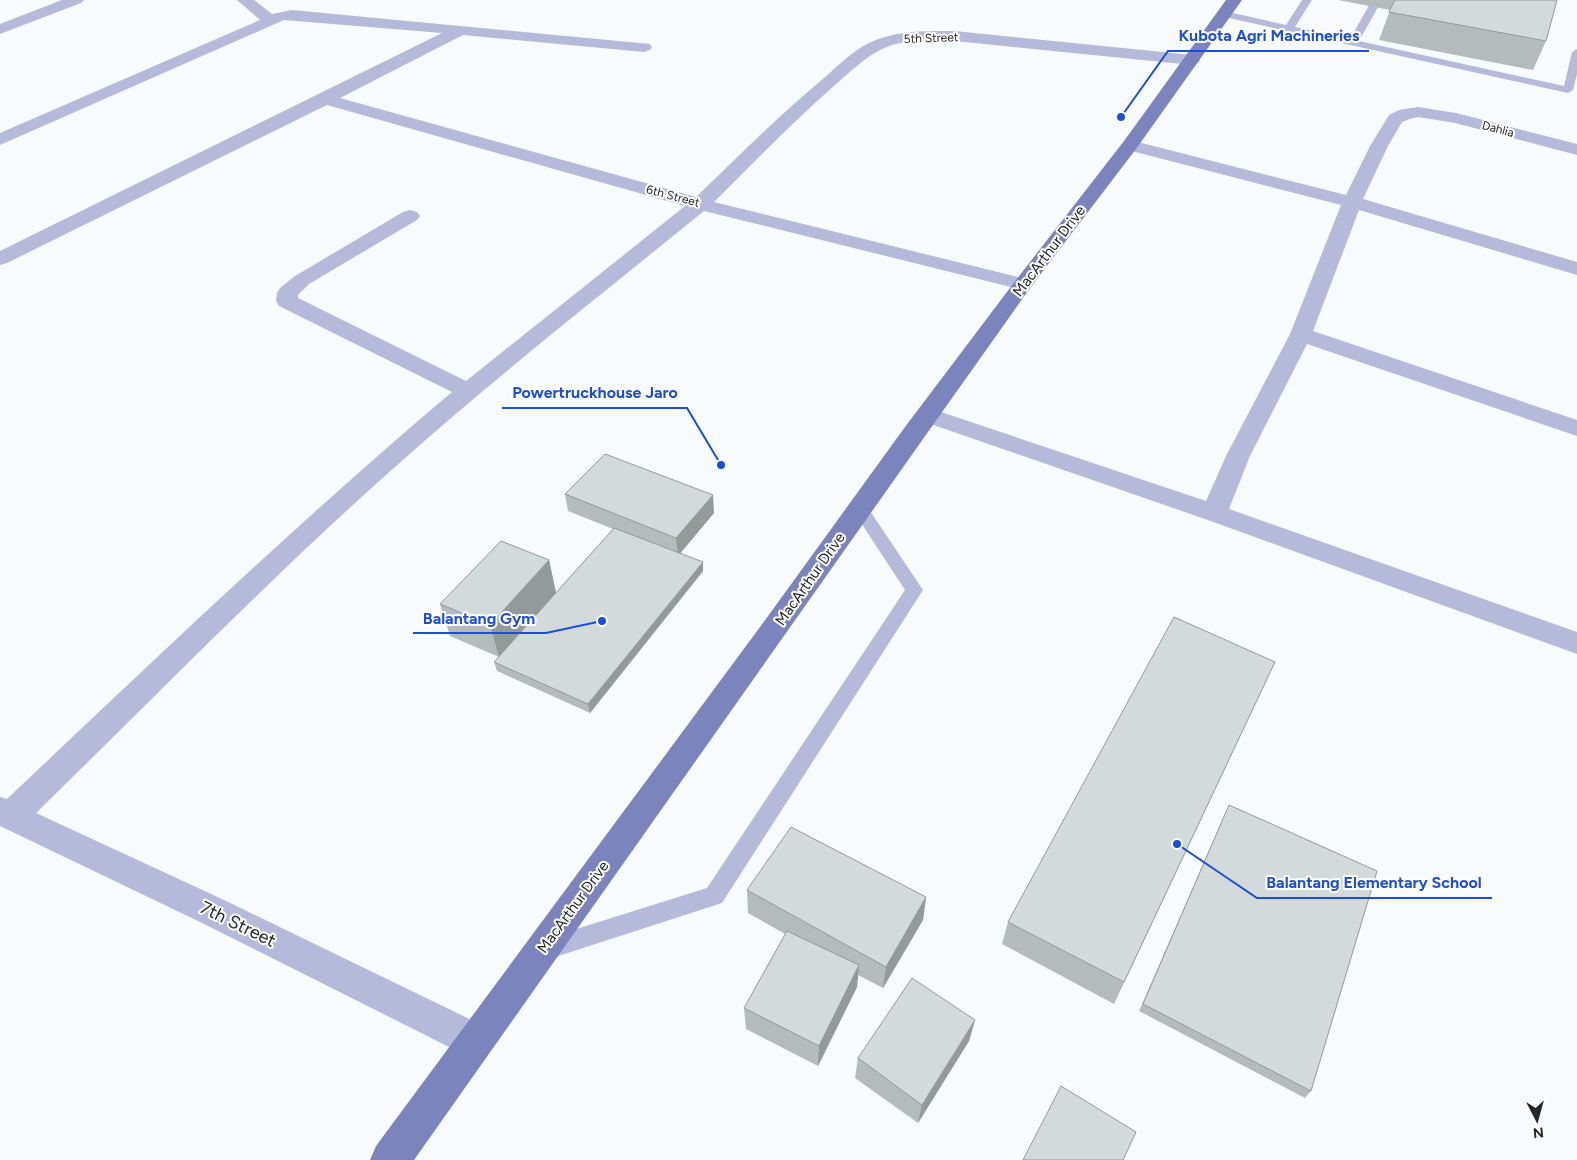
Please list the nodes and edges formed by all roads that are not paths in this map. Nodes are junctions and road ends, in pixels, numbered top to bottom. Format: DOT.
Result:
graph roads {
  1 [pos="76,0"];
  2 [pos="244,0"];
  3 [pos="1307,0"];
  4 [pos="1377,0"];
  5 [pos="1229,7"];
  6 [pos="270,20"];
  7 [pos="1289,28"];
  8 [pos="0,29"];
  9 [pos="461,30"];
  10 [pos="1353,42"];
  11 [pos="644,47"];
  12 [pos="1577,52"];
  13 [pos="1192,60"];
  14 [pos="325,99"];
  15 [pos="0,140"];
  16 [pos="1130,145"];
  17 [pos="1577,150"];
  18 [pos="1352,202"];
  19 [pos="700,204"];
  20 [pos="410,216"];
  21 [pos="0,259"];
  22 [pos="1577,268"];
  23 [pos="1023,284"];
  24 [pos="1301,334"];
  25 [pos="468,391"];
  26 [pos="927,415"];
  27 [pos="1577,428"];
  28 [pos="860,508"];
  29 [pos="1214,513"];
  30 [pos="1577,643"];
  31 [pos="5,813"];
  32 [pos="541,950"];
  33 [pos="475,1041"];
  34 [pos="390,1160"];
  1 -- 8 [label="street"];
  2 -- 6 [label="street"];
  3 -- 7 [label="lane"];
  4 -- 10 [label="lane"];
  5 -- 7 [label="lane"];
  5 -- 13 [label="main road, MacArthur Drive"];
  6 -- 9 [label="street"];
  6 -- 15 [label="street"];
  7 -- 10 [label="lane"];
  9 -- 11 [label="street"];
  9 -- 14 [label="street"];
  10 -- 12 [label="lane"];
  13 -- 16 [label="main road, MacArthur Drive"];
  13 -- 19 [label="street, 5th Street"];
  14 -- 19 [label="street, 6th Street"];
  14 -- 21 [label="street"];
  16 -- 18 [label="street"];
  16 -- 23 [label="main road, MacArthur Drive"];
  17 -- 18 [label="street, Dahlia"];
  18 -- 22 [label="street"];
  18 -- 24 [label="street"];
  19 -- 23 [label="street, 6th Street"];
  19 -- 25 [label="street, 5th Street"];
  20 -- 25 [label="street"];
  23 -- 26 [label="main road, MacArthur Drive"];
  24 -- 27 [label="street"];
  24 -- 29 [label="street"];
  25 -- 31 [label="street, 5th Street"];
  26 -- 28 [label="main road, MacArthur Drive"];
  26 -- 29 [label="street"];
  28 -- 32 [label="main road, MacArthur Drive"];
  28 -- 32 [label="lane"];
  29 -- 30 [label="street"];
  31 -- 33 [label="street, 7th Street"];
  32 -- 33 [label="main road, MacArthur Drive"];
  33 -- 34 [label="main road, MacArthur Drive"];
}
